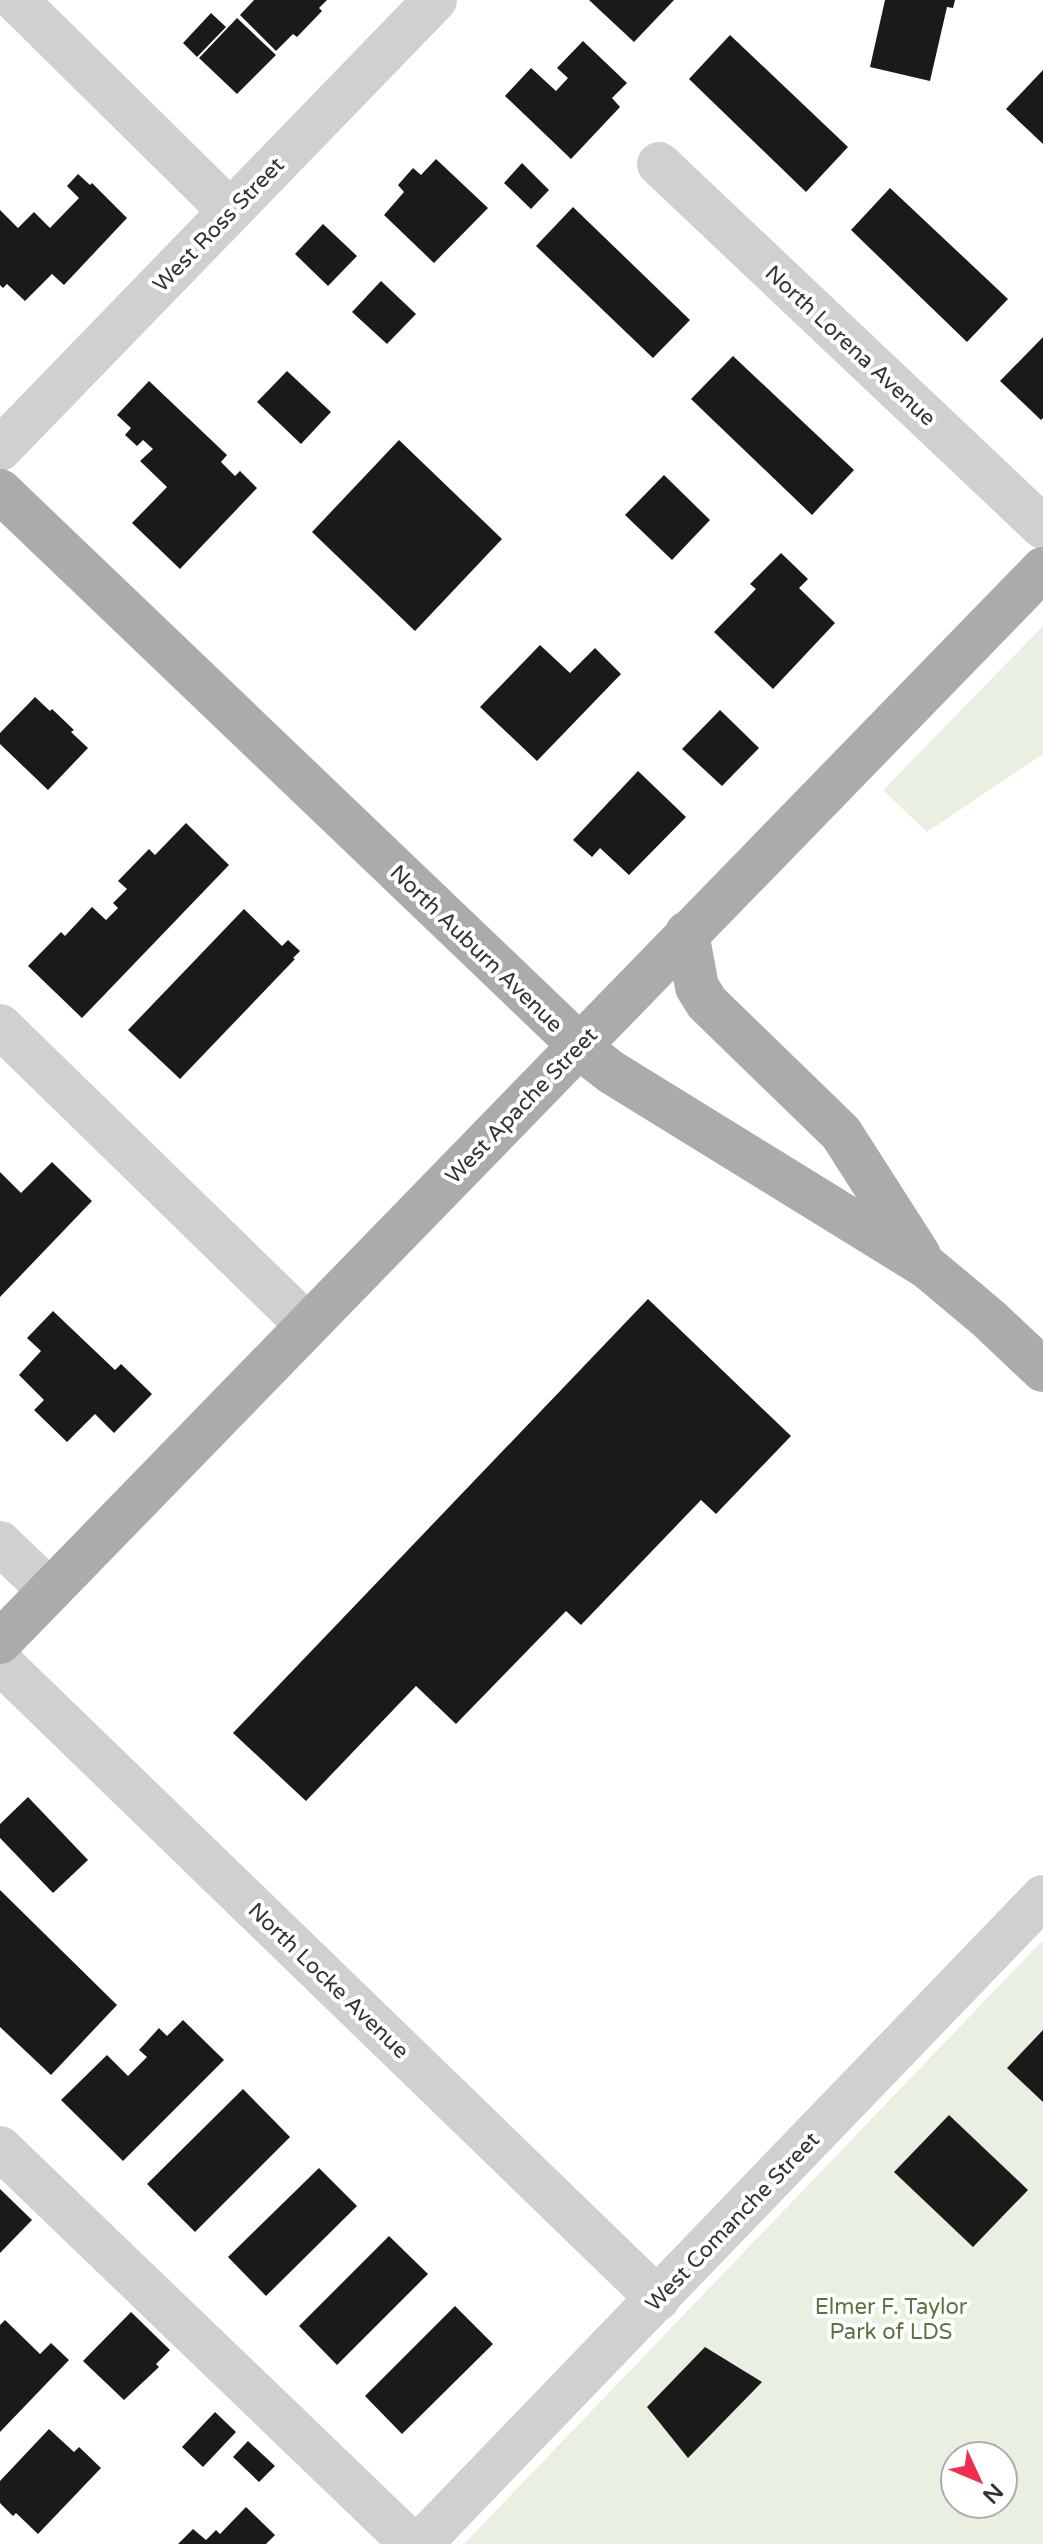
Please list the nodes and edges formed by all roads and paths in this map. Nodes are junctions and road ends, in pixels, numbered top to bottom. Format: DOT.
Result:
graph roads {
  1 [pos="16,0"];
  2 [pos="435,0"];
  3 [pos="659,164"];
  4 [pos="230,211"];
  5 [pos="0,449"];
  6 [pos="0,491"];
  7 [pos="1043,527"];
  8 [pos="1043,569"];
  9 [pos="687,933"];
  10 [pos="0,1026"];
  11 [pos="579,1046"];
  12 [pos="927,1267"];
  13 [pos="307,1325"];
  14 [pos="1043,1370"];
  15 [pos="0,1543"];
  16 [pos="50,1591"];
  17 [pos="0,1642"];
  18 [pos="0,1662"];
  19 [pos="1043,1897"];
  20 [pos="0,2148"];
  21 [pos="658,2299"];
  22 [pos="412,2544"];
  23 [pos="420,2544"];
  1 -- 4 [label="street"];
  2 -- 4 [label="street, West Ross Street"];
  3 -- 7 [label="street, North Lorena Avenue"];
  4 -- 5 [label="street, West Ross Street"];
  6 -- 11 [label="main road, North Auburn Avenue"];
  8 -- 9 [label="main road, West Apache Street"];
  9 -- 11 [label="main road, West Apache Street"];
  9 -- 12 [label="main road"];
  10 -- 13 [label="street"];
  11 -- 12 [label="main road, North Auburn Avenue"];
  11 -- 13 [label="main road, West Apache Street"];
  12 -- 14 [label="main road, North Auburn Avenue"];
  13 -- 16 [label="main road, West Apache Street"];
  15 -- 16 [label="street"];
  16 -- 17 [label="main road, West Apache Street"];
  18 -- 21 [label="street, North Locke Avenue"];
  19 -- 21 [label="street, West Comanche Street"];
  20 -- 22 [label="street"];
  21 -- 23 [label="street, West Comanche Street"];
}
